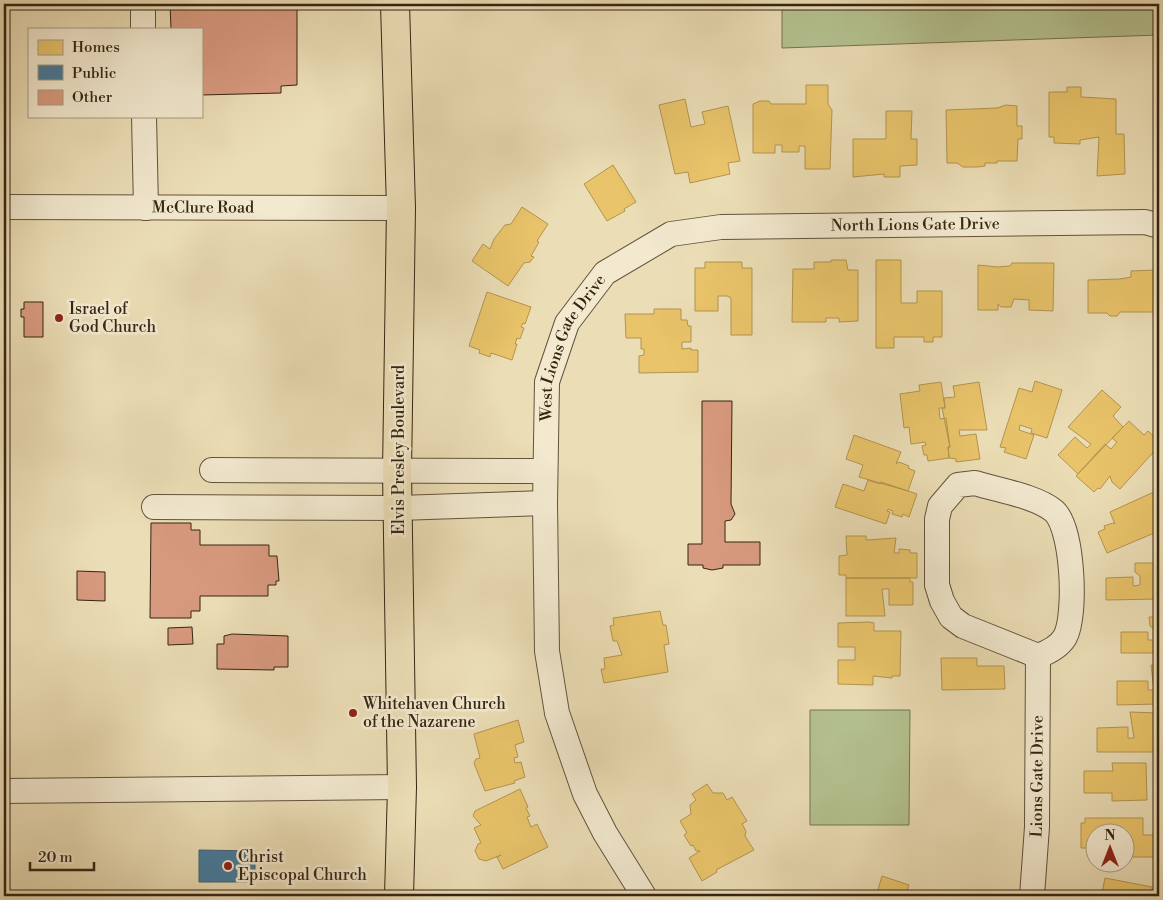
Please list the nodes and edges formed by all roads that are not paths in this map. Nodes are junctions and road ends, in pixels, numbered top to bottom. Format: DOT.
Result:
graph roads {
  1 [pos="142,4"];
  2 [pos="395,4"];
  3 [pos="143,28"];
  4 [pos="144,118"];
  5 [pos="4,207"];
  6 [pos="146,208"];
  7 [pos="401,208"];
  8 [pos="1159,226"];
  9 [pos="671,234"];
  10 [pos="212,470"];
  11 [pos="545,471"];
  12 [pos="397,472"];
  13 [pos="544,503"];
  14 [pos="154,507"];
  15 [pos="399,508"];
  16 [pos="1038,656"];
  17 [pos="402,787"];
  18 [pos="4,791"];
  19 [pos="399,896"];
  20 [pos="644,896"];
  21 [pos="1032,896"];
  1 -- 3 [label="street"];
  2 -- 7 [label="main road, Elvis Presley Boulevard"];
  4 -- 6 [label="street"];
  5 -- 6 [label="street, McClure Road"];
  6 -- 7 [label="street, McClure Road"];
  7 -- 12 [label="main road, Elvis Presley Boulevard"];
  8 -- 9 [label="street, North Lions Gate Drive"];
  9 -- 11 [label="street, West Lions Gate Drive"];
  10 -- 12 [label="street"];
  11 -- 12 [label="street"];
  11 -- 13 [label="street, West Lions Gate Drive"];
  12 -- 15 [label="main road, Elvis Presley Boulevard"];
  13 -- 15 [label="street"];
  13 -- 20 [label="street, West Lions Gate Drive"];
  14 -- 15 [label="street"];
  15 -- 17 [label="main road, Elvis Presley Boulevard"];
  16 -- 16 [label="street"];
  16 -- 21 [label="street, Lions Gate Drive"];
  17 -- 18 [label="street"];
  17 -- 19 [label="main road, Elvis Presley Boulevard"];
}
